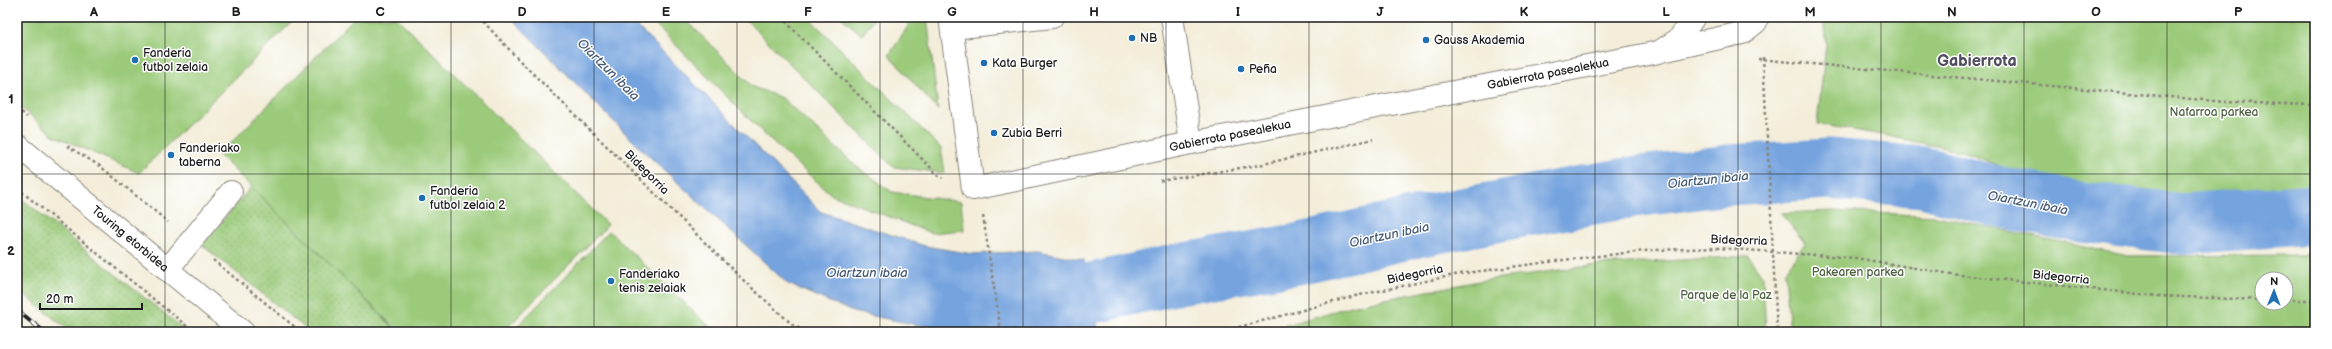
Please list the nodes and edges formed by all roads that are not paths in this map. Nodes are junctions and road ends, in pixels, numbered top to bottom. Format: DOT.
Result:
graph roads {
  1 [pos="1052,17"];
  2 [pos="1172,17"];
  3 [pos="1694,17"];
  4 [pos="1757,17"];
  5 [pos="951,23"];
  6 [pos="1658,52"];
  7 [pos="1191,143"];
  8 [pos="17,145"];
  9 [pos="230,192"];
  10 [pos="167,270"];
  11 [pos="243,332"];
  1 -- 5 [label="street"];
  2 -- 7 [label="street"];
  3 -- 6 [label="street, Gabierrota pasealekua"];
  4 -- 6 [label="street, Gabierrota pasealekua"];
  5 -- 7 [label="street, Gabierrota pasealekua"];
  6 -- 7 [label="street, Gabierrota pasealekua"];
  8 -- 10 [label="street, Touring etorbidea"];
  9 -- 10 [label="street"];
  10 -- 11 [label="street, Touring etorbidea"];
}
